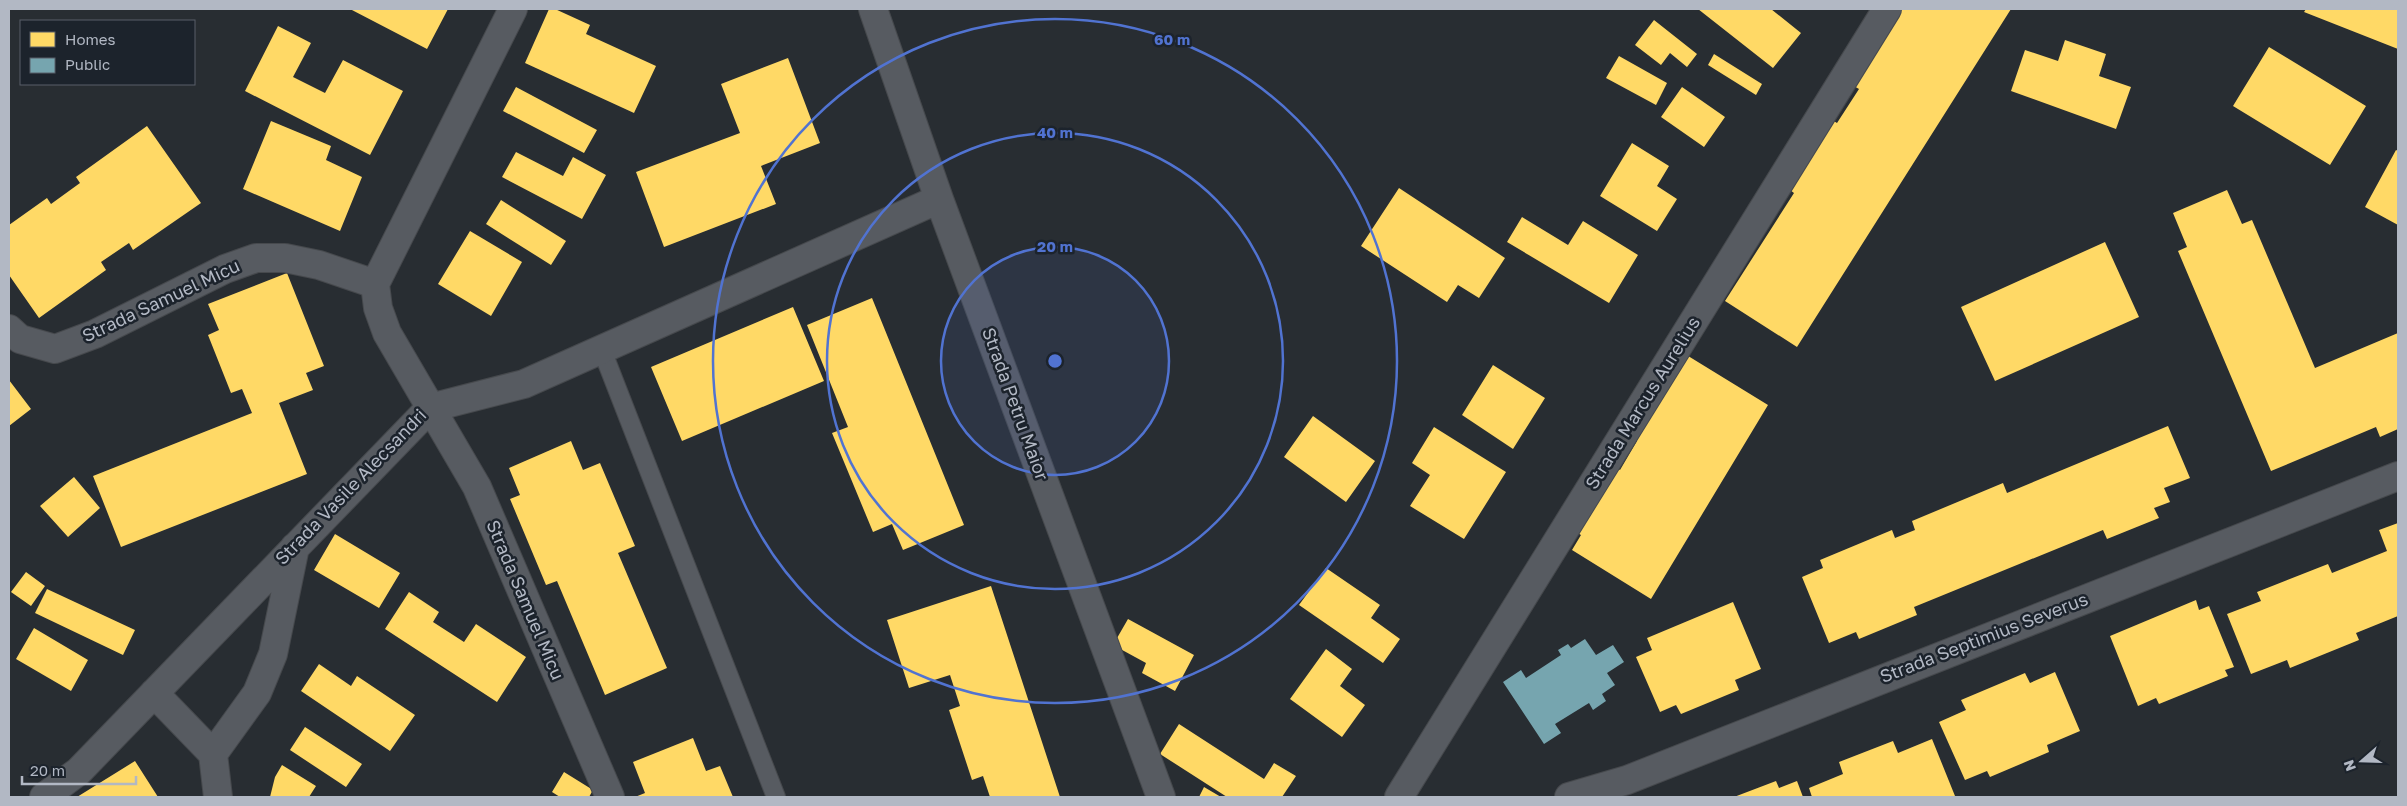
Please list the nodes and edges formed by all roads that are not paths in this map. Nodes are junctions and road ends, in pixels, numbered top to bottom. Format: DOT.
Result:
graph roads {
  1 [pos="513,9"];
  2 [pos="873,9"];
  3 [pos="1887,9"];
  4 [pos="939,199"];
  5 [pos="375,284"];
  6 [pos="9,329"];
  7 [pos="602,350"];
  8 [pos="430,408"];
  9 [pos="2398,476"];
  10 [pos="295,547"];
  11 [pos="154,692"];
  12 [pos="213,754"];
  13 [pos="44,797"];
  14 [pos="218,797"];
  15 [pos="610,797"];
  16 [pos="776,797"];
  17 [pos="1161,797"];
  18 [pos="1399,797"];
  19 [pos="1569,797"];
  1 -- 5 [label="street"];
  2 -- 4 [label="street, Strada Petru Maior"];
  3 -- 18 [label="street, Strada Marcus Aurelius"];
  4 -- 7 [label="street"];
  4 -- 17 [label="street, Strada Petru Maior"];
  5 -- 6 [label="street, Strada Samuel Micu"];
  5 -- 8 [label="street, Strada Vasile Alecsandri"];
  7 -- 8 [label="street"];
  7 -- 16 [label="lane"];
  8 -- 10 [label="street, Strada Vasile Alecsandri"];
  8 -- 15 [label="street, Strada Samuel Micu"];
  9 -- 19 [label="street, Strada Septimius Severus"];
  10 -- 11 [label="street, Strada Vasile Alecsandri"];
  10 -- 12 [label="street"];
  11 -- 12 [label="street"];
  11 -- 13 [label="street, Strada Vasile Alecsandri"];
  12 -- 14 [label="street"];
}
